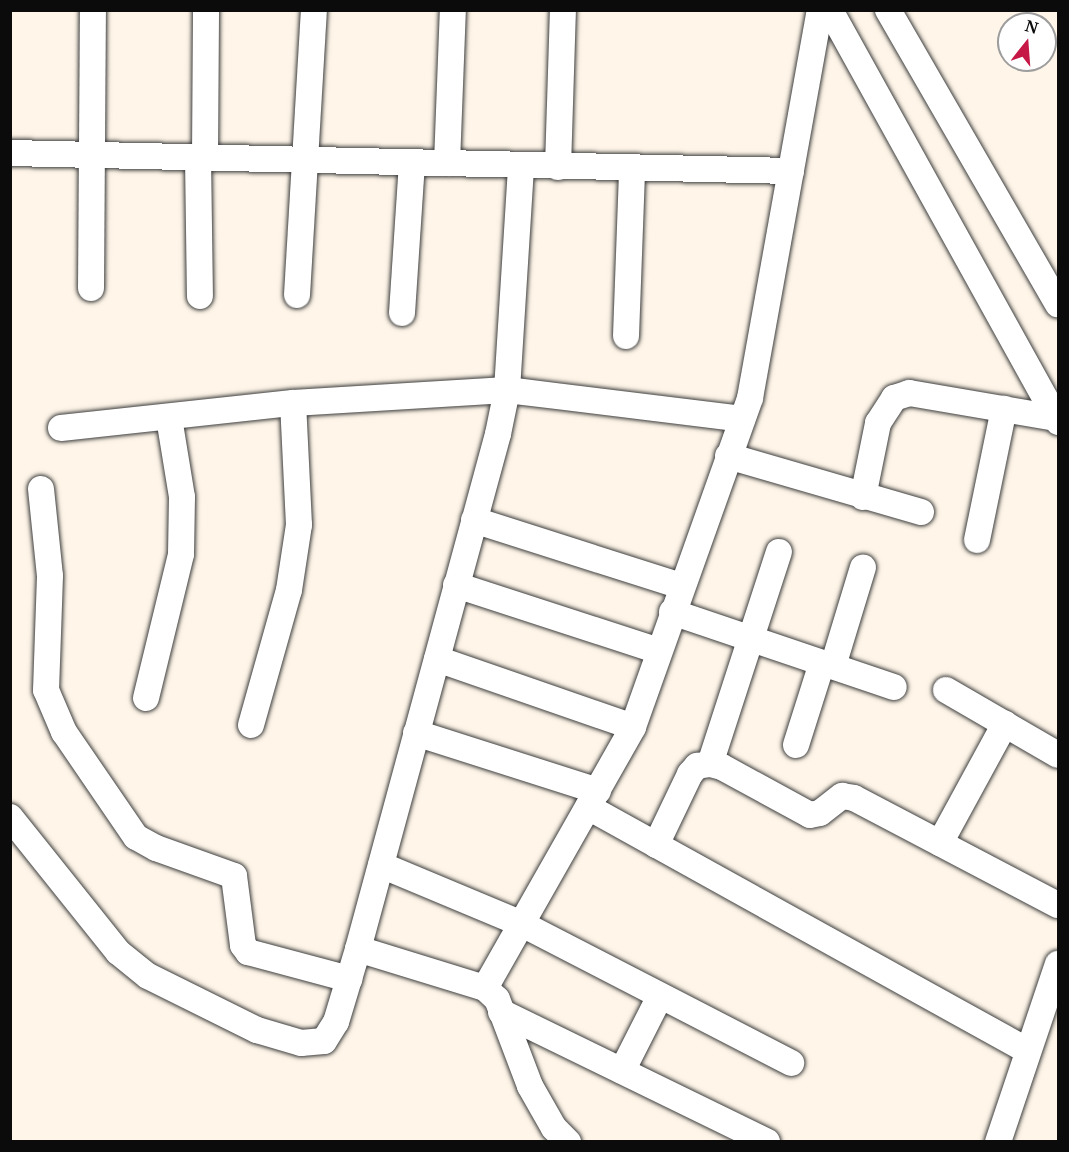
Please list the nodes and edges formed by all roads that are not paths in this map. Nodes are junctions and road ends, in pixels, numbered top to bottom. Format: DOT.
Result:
graph roads {
  1 [pos="93,10"];
  2 [pos="206,10"];
  3 [pos="314,10"];
  4 [pos="453,10"];
  5 [pos="562,10"];
  6 [pos="820,10"];
  7 [pos="830,10"];
  8 [pos="888,10"];
  9 [pos="10,153"];
  10 [pos="95,155"];
  11 [pos="201,157"];
  12 [pos="305,160"];
  13 [pos="412,163"];
  14 [pos="447,164"];
  15 [pos="520,165"];
  16 [pos="558,167"];
  17 [pos="632,169"];
  18 [pos="791,171"];
  19 [pos="91,288"];
  20 [pos="297,295"];
  21 [pos="200,296"];
  22 [pos="1059,304"];
  23 [pos="402,313"];
  24 [pos="626,336"];
  25 [pos="507,390"];
  26 [pos="292,403"];
  27 [pos="1004,409"];
  28 [pos="169,418"];
  29 [pos="742,420"];
  30 [pos="1057,420"];
  31 [pos="61,428"];
  32 [pos="728,456"];
  33 [pos="41,489"];
  34 [pos="863,497"];
  35 [pos="921,512"];
  36 [pos="474,520"];
  37 [pos="977,540"];
  38 [pos="779,552"];
  39 [pos="863,567"];
  40 [pos="456,585"];
  41 [pos="681,586"];
  42 [pos="672,612"];
  43 [pos="752,639"];
  44 [pos="659,651"];
  45 [pos="436,659"];
  46 [pos="827,664"];
  47 [pos="894,687"];
  48 [pos="945,690"];
  49 [pos="146,698"];
  50 [pos="1005,724"];
  51 [pos="251,725"];
  52 [pos="633,727"];
  53 [pos="416,733"];
  54 [pos="796,745"];
  55 [pos="1059,754"];
  56 [pos="710,764"];
  57 [pos="593,799"];
  58 [pos="10,817"];
  59 [pos="940,843"];
  60 [pos="656,845"];
  61 [pos="381,865"];
  62 [pos="1059,905"];
  63 [pos="522,924"];
  64 [pos="358,949"];
  65 [pos="1059,964"];
  66 [pos="349,979"];
  67 [pos="485,988"];
  68 [pos="660,996"];
  69 [pos="501,1012"];
  70 [pos="1028,1052"];
  71 [pos="791,1063"];
  72 [pos="622,1071"];
  73 [pos="568,1142"];
  74 [pos="767,1142"];
  75 [pos="998,1142"];
  1 -- 10 [label="street"];
  2 -- 11 [label="street"];
  3 -- 12 [label="street"];
  4 -- 14 [label="street"];
  5 -- 16 [label="street"];
  6 -- 18 [label="street"];
  7 -- 30 [label="street"];
  8 -- 22 [label="street"];
  9 -- 10 [label="street"];
  10 -- 11 [label="street"];
  10 -- 19 [label="street"];
  11 -- 12 [label="street"];
  11 -- 21 [label="street"];
  12 -- 13 [label="street"];
  12 -- 20 [label="street"];
  13 -- 14 [label="street"];
  13 -- 23 [label="street"];
  14 -- 15 [label="street"];
  15 -- 16 [label="street"];
  15 -- 25 [label="street"];
  16 -- 17 [label="street"];
  17 -- 18 [label="street"];
  17 -- 24 [label="street"];
  18 -- 29 [label="street"];
  25 -- 26 [label="street"];
  25 -- 29 [label="street"];
  25 -- 36 [label="street"];
  26 -- 28 [label="street"];
  26 -- 51 [label="street"];
  27 -- 30 [label="street"];
  27 -- 34 [label="street"];
  27 -- 37 [label="street"];
  28 -- 31 [label="street"];
  28 -- 49 [label="street"];
  29 -- 32 [label="street"];
  32 -- 34 [label="street"];
  32 -- 41 [label="street"];
  33 -- 66 [label="street"];
  34 -- 35 [label="street"];
  36 -- 40 [label="street"];
  36 -- 41 [label="street"];
  38 -- 43 [label="street"];
  39 -- 46 [label="street"];
  40 -- 44 [label="street"];
  40 -- 45 [label="street"];
  41 -- 42 [label="street"];
  42 -- 43 [label="street"];
  42 -- 44 [label="street"];
  43 -- 46 [label="street"];
  43 -- 56 [label="street"];
  44 -- 52 [label="street"];
  45 -- 52 [label="street"];
  45 -- 53 [label="street"];
  46 -- 47 [label="street"];
  46 -- 54 [label="street"];
  48 -- 50 [label="street"];
  50 -- 55 [label="street"];
  50 -- 59 [label="street"];
  52 -- 57 [label="street"];
  53 -- 57 [label="street"];
  53 -- 61 [label="street"];
  56 -- 59 [label="street"];
  56 -- 60 [label="street"];
  57 -- 60 [label="street"];
  57 -- 63 [label="street"];
  58 -- 66 [label="street"];
  59 -- 62 [label="street"];
  60 -- 70 [label="street"];
  61 -- 63 [label="street"];
  61 -- 64 [label="street"];
  63 -- 67 [label="street"];
  63 -- 68 [label="street"];
  64 -- 66 [label="street"];
  64 -- 67 [label="street"];
  65 -- 70 [label="street"];
  67 -- 69 [label="street"];
  68 -- 71 [label="street"];
  68 -- 72 [label="street"];
  69 -- 72 [label="street"];
  69 -- 73 [label="street"];
  70 -- 75 [label="street"];
  72 -- 74 [label="street"];
}
